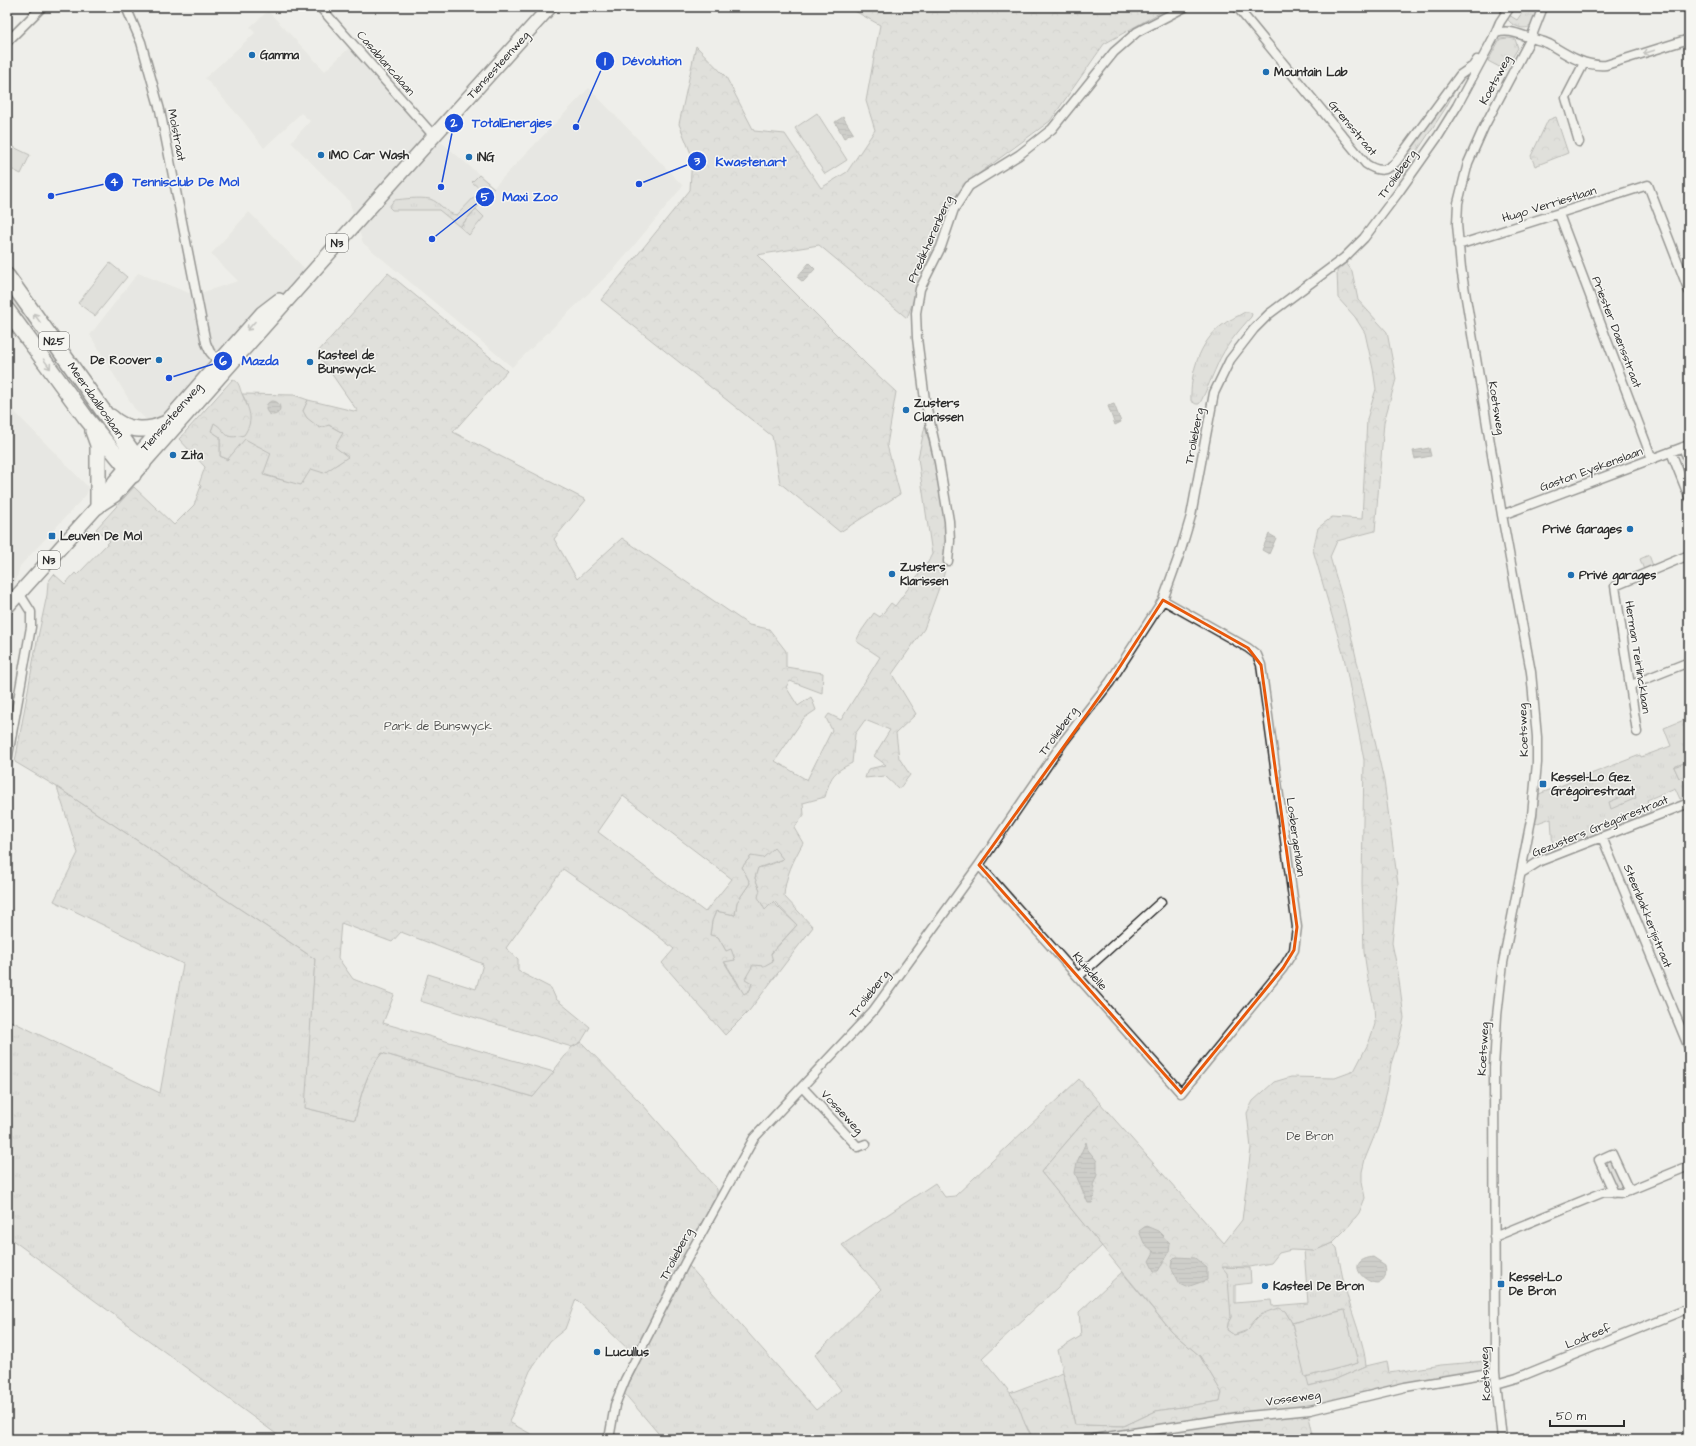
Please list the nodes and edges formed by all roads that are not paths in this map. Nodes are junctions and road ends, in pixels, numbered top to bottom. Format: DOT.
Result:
graph roads {
  1 [pos="42,7"];
  2 [pos="126,7"];
  3 [pos="320,7"];
  4 [pos="550,7"];
  5 [pos="1185,7"];
  6 [pos="1236,7"];
  7 [pos="1510,7"];
  8 [pos="1543,7"];
  9 [pos="1496,33"];
  10 [pos="1531,38"];
  11 [pos="1689,39"];
  12 [pos="7,42"];
  13 [pos="1584,62"];
  14 [pos="433,136"];
  15 [pos="1579,142"];
  16 [pos="1559,214"];
  17 [pos="1458,245"];
  18 [pos="7,276"];
  19 [pos="301,283"];
  20 [pos="1689,291"];
  21 [pos="7,310"];
  22 [pos="218,362"];
  23 [pos="101,406"];
  24 [pos="86,418"];
  25 [pos="164,424"];
  26 [pos="1686,446"];
  27 [pos="1671,452"];
  28 [pos="1652,458"];
  29 [pos="1689,462"];
  30 [pos="135,466"];
  31 [pos="1689,497"];
  32 [pos="98,506"];
  33 [pos="1502,515"];
  34 [pos="1689,555"];
  35 [pos="948,562"];
  36 [pos="19,593"];
  37 [pos="1163,600"];
  38 [pos="7,607"];
  39 [pos="1689,662"];
  40 [pos="1631,685"];
  41 [pos="1637,732"];
  42 [pos="7,761"];
  43 [pos="1689,803"];
  44 [pos="1602,837"];
  45 [pos="979,865"];
  46 [pos="1521,873"];
  47 [pos="1161,902"];
  48 [pos="1078,976"];
  49 [pos="1689,1048"];
  50 [pos="802,1088"];
  51 [pos="1181,1093"];
  52 [pos="866,1144"];
  53 [pos="1689,1166"];
  54 [pos="1629,1191"];
  55 [pos="1614,1193"];
  56 [pos="1494,1237"];
  57 [pos="1689,1308"];
  58 [pos="1495,1372"];
  59 [pos="1496,1384"];
  60 [pos="609,1439"];
  61 [pos="1093,1439"];
  62 [pos="1502,1439"];
  1 -- 12 [label="street"];
  2 -- 22 [label="street, Molstraat"];
  3 -- 14 [label="street, Casablancalaan"];
  4 -- 14 [label="main road, Tiensesteenweg / N3"];
  5 -- 35 [label="street, Predikherenberg"];
  6 -- 9 [label="street, Grensstraat"];
  7 -- 9 [label="street, Grensstraat"];
  8 -- 10 [label="street, Koetsweg"];
  9 -- 10 [label="street"];
  9 -- 37 [label="street, Trolieberg"];
  10 -- 13 [label="street"];
  10 -- 17 [label="street, Koetsweg"];
  11 -- 13 [label="street, one-way"];
  13 -- 15 [label="street"];
  14 -- 19 [label="main road, Tiensesteenweg / N3"];
  16 -- 17 [label="street, Hugo Verriestlaan"];
  16 -- 20 [label="street, Hugo Verriestlaan"];
  16 -- 28 [label="street, Priester Daensstraat"];
  17 -- 33 [label="street, Koetsweg"];
  23 -- 18 [label="highway, Meerdaalboslaan / N25, one-way"];
  19 -- 22 [label="main road, Tiensesteenweg / N3, one-way"];
  19 -- 30 [label="main road, Tiensesteenweg / N3"];
  21 -- 24 [label="highway, Meerdaalboslaan / N25, one-way"];
  22 -- 25 [label="main road, Tiensesteenweg / N3"];
  23 -- 25 [label="highway"];
  23 -- 30 [label="highway, Meerdaalboslaan / N25"];
  24 -- 30 [label="highway, Meerdaalboslaan / N25"];
  24 -- 32 [label="highway"];
  25 -- 30 [label="main road, Tiensesteenweg / N3"];
  26 -- 27 [label="street, Gaston Eyskenslaan"];
  26 -- 29 [label="street"];
  27 -- 28 [label="street, Gaston Eyskenslaan"];
  27 -- 31 [label="street"];
  28 -- 33 [label="street, Gaston Eyskenslaan"];
  30 -- 32 [label="main road, Tiensesteenweg / N3"];
  32 -- 36 [label="main road, Tiensesteenweg / N3"];
  33 -- 46 [label="street, Koetsweg"];
  34 -- 40 [label="street, Herman Teirlincklaan"];
  36 -- 38 [label="main road, Tiensesteenweg / N3"];
  36 -- 42 [label="street"];
  37 -- 45 [label="street, Trolieberg"];
  37 -- 51 [label="street, Losbergenlaan"];
  39 -- 40 [label="street"];
  40 -- 41 [label="street, Herman Teirlincklaan"];
  43 -- 44 [label="street, Gezusters Grégoirestraat"];
  44 -- 46 [label="street, Gezusters Grégoirestraat"];
  44 -- 49 [label="street, Steenbakkerijstraat"];
  45 -- 48 [label="street, Kluisdelle"];
  45 -- 50 [label="street, Trolieberg"];
  46 -- 56 [label="street, Koetsweg"];
  47 -- 48 [label="street"];
  48 -- 51 [label="street, Kluisdelle"];
  50 -- 52 [label="street, Vosseweg"];
  50 -- 60 [label="street, Trolieberg"];
  53 -- 54 [label="street"];
  54 -- 55 [label="street"];
  54 -- 55 [label="street"];
  55 -- 56 [label="street"];
  56 -- 58 [label="street, Koetsweg"];
  57 -- 59 [label="street, Lodreef"];
  58 -- 59 [label="street, Koetsweg"];
  58 -- 61 [label="street, Vosseweg"];
  59 -- 62 [label="street, Koetsweg"];
}
